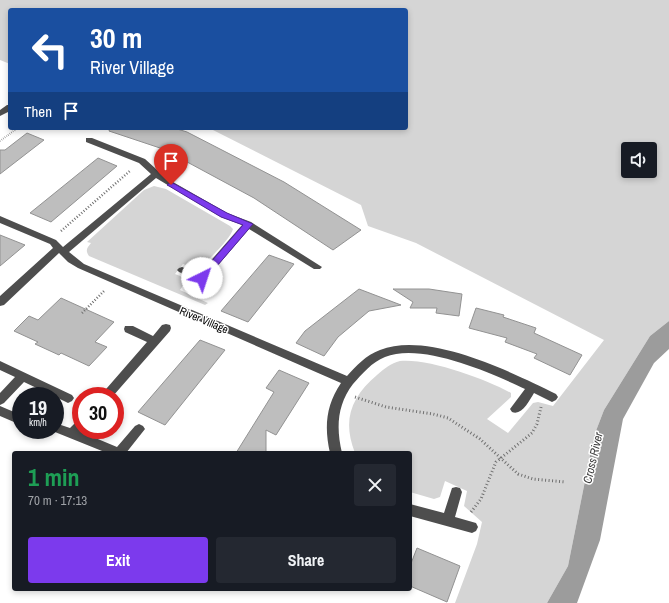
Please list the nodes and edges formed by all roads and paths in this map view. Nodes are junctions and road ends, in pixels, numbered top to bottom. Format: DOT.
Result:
graph roads {
  1 [pos="15,130"];
  2 [pos="0,140"];
  3 [pos="89,140"];
  4 [pos="104,145"];
  5 [pos="95,152"];
  6 [pos="142,161"];
  7 [pos="156,174"];
  8 [pos="0,219"];
  9 [pos="248,224"];
  10 [pos="57,234"];
  11 [pos="286,247"];
  12 [pos="61,250"];
  13 [pos="277,253"];
  14 [pos="317,267"];
  15 [pos="182,270"];
  16 [pos="202,278"];
  17 [pos="114,281"];
  18 [pos="191,290"];
  19 [pos="0,302"];
  20 [pos="82,313"];
  21 [pos="166,328"];
  22 [pos="129,329"];
  23 [pos="155,341"];
  24 [pos="0,365"];
  25 [pos="23,376"];
  26 [pos="345,386"];
  27 [pos="114,387"];
  28 [pos="532,388"];
  29 [pos="549,396"];
  30 [pos="68,398"];
  31 [pos="0,400"];
  32 [pos="516,409"];
  33 [pos="0,411"];
  34 [pos="12,416"];
  35 [pos="139,429"];
  36 [pos="85,439"];
  37 [pos="114,451"];
  38 [pos="121,451"];
  39 [pos="336,451"];
  40 [pos="500,458"];
  41 [pos="565,482"];
  42 [pos="456,492"];
  43 [pos="412,511"];
  44 [pos="448,520"];
  45 [pos="467,526"];
  1 -- 2 [label="path"];
  3 -- 4 [label="street"];
  4 -- 5 [label="street"];
  4 -- 6 [label="street"];
  6 -- 7 [label="street"];
  6 -- 10 [label="path"];
  7 -- 9 [label="street"];
  7 -- 12 [label="street"];
  8 -- 12 [label="street, River Village"];
  9 -- 11 [label="street"];
  9 -- 16 [label="street, River Village"];
  11 -- 13 [label="street"];
  11 -- 14 [label="street"];
  12 -- 17 [label="street, River Village"];
  12 -- 19 [label="street"];
  15 -- 16 [label="street"];
  16 -- 18 [label="street, River Village"];
  17 -- 20 [label="path"];
  17 -- 26 [label="street, River Village"];
  21 -- 23 [label="street"];
  22 -- 23 [label="street"];
  23 -- 27 [label="street"];
  24 -- 25 [label="street"];
  25 -- 30 [label="street"];
  25 -- 31 [label="street"];
  26 -- 28 [label="street"];
  26 -- 39 [label="street"];
  26 -- 40 [label="path"];
  28 -- 29 [label="street"];
  28 -- 32 [label="street"];
  29 -- 40 [label="path"];
  33 -- 34 [label="street"];
  35 -- 38 [label="street"];
  36 -- 37 [label="street"];
  40 -- 41 [label="path"];
  40 -- 45 [label="path"];
  42 -- 44 [label="street"];
  43 -- 44 [label="street"];
  44 -- 45 [label="street"];
}
